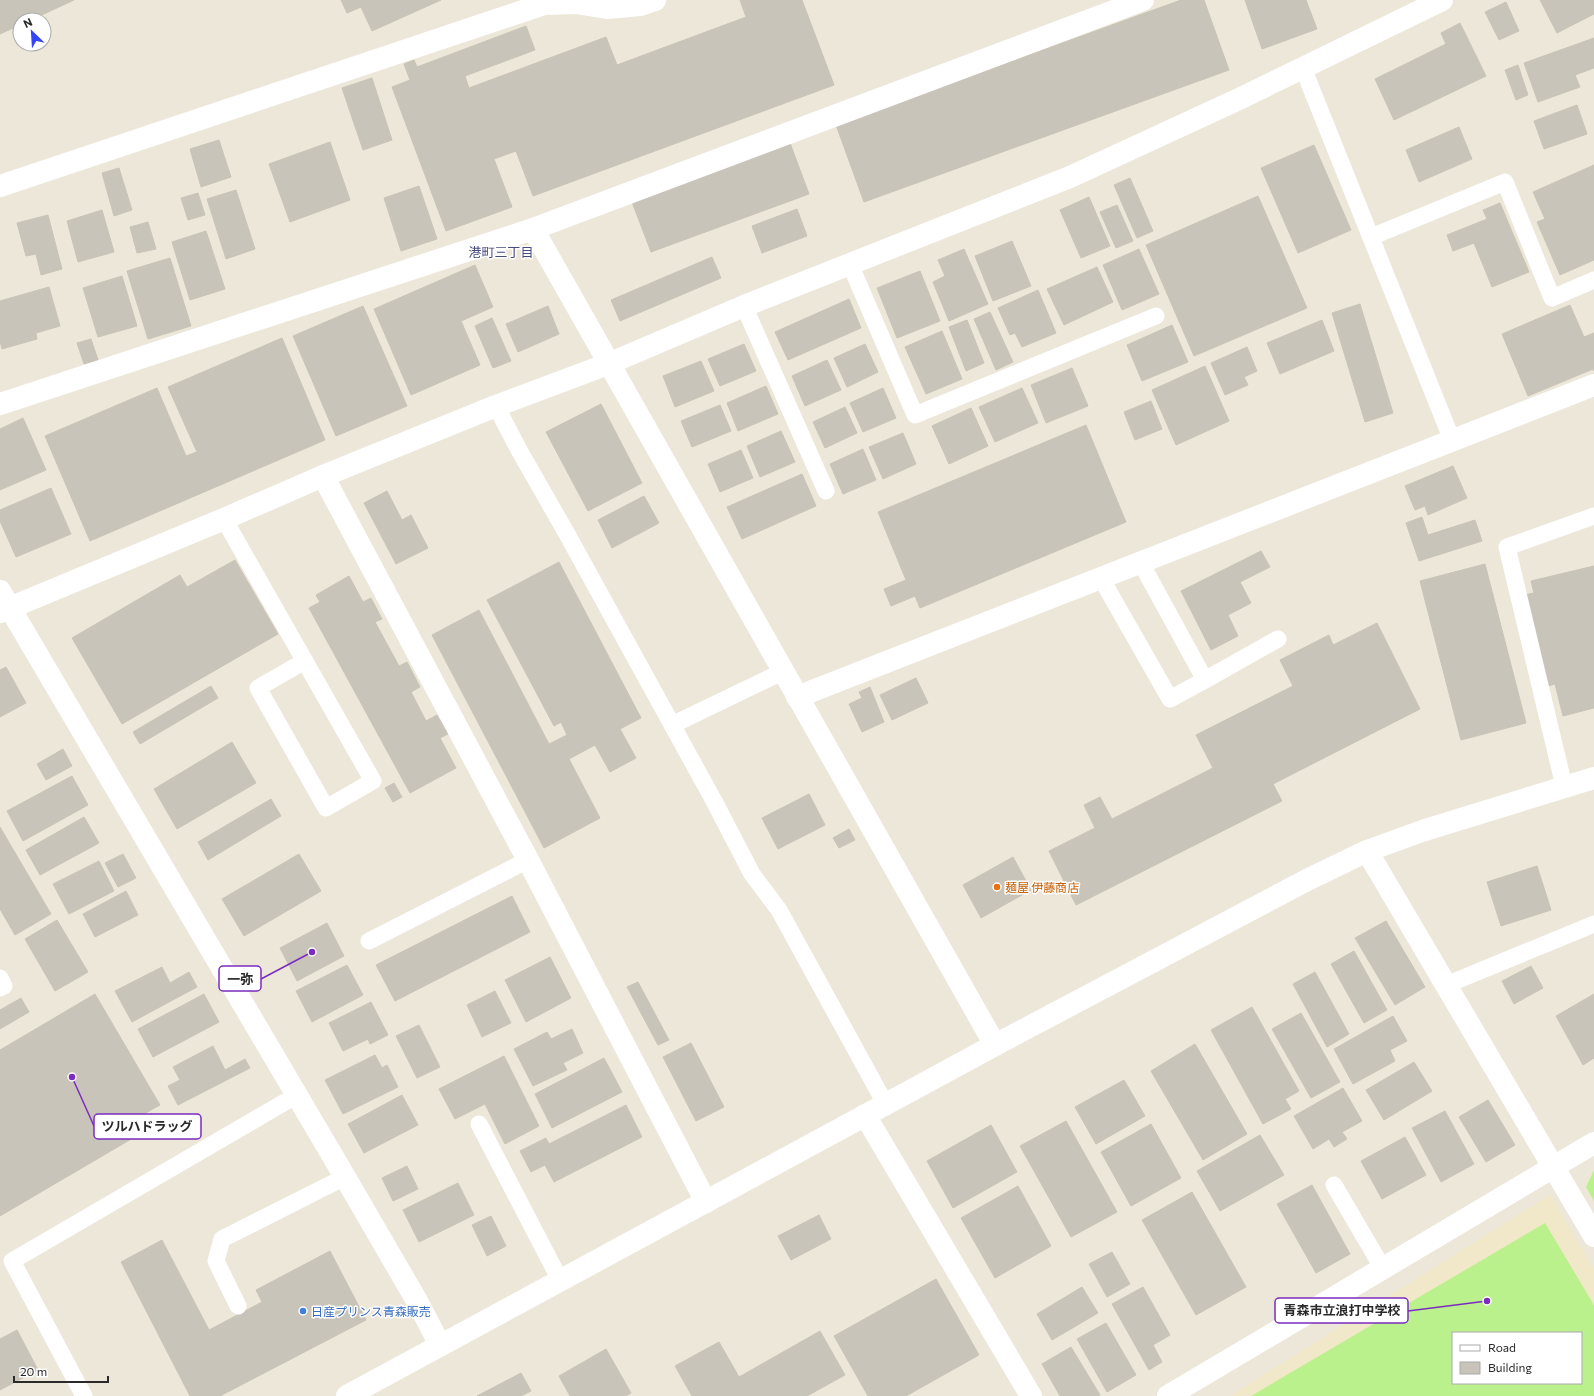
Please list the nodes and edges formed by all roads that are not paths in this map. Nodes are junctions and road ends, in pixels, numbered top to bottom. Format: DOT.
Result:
graph roads {
  1 [pos="655,0"];
  2 [pos="1143,0"];
  3 [pos="1442,0"];
  4 [pos="1303,68"];
  5 [pos="0,186"];
  6 [pos="533,228"];
  7 [pos="1371,237"];
  8 [pos="850,264"];
  9 [pos="1594,280"];
  10 [pos="744,306"];
  11 [pos="1156,316"];
  12 [pos="608,364"];
  13 [pos="1594,385"];
  14 [pos="0,404"];
  15 [pos="496,406"];
  16 [pos="1452,440"];
  17 [pos="323,476"];
  18 [pos="826,490"];
  19 [pos="1594,516"];
  20 [pos="224,519"];
  21 [pos="1141,563"];
  22 [pos="1101,578"];
  23 [pos="3,603"];
  24 [pos="1278,639"];
  25 [pos="305,661"];
  26 [pos="782,672"];
  27 [pos="1205,680"];
  28 [pos="797,698"];
  29 [pos="672,725"];
  30 [pos="1594,778"];
  31 [pos="1564,786"];
  32 [pos="1367,851"];
  33 [pos="528,860"];
  34 [pos="1594,924"];
  35 [pos="369,941"];
  36 [pos="0,978"];
  37 [pos="1446,985"];
  38 [pos="0,988"];
  39 [pos="995,1045"];
  40 [pos="297,1095"];
  41 [pos="886,1105"];
  42 [pos="865,1115"];
  43 [pos="479,1124"];
  44 [pos="1594,1143"];
  45 [pos="1553,1167"];
  46 [pos="345,1177"];
  47 [pos="1334,1185"];
  48 [pos="706,1202"];
  49 [pos="1594,1236"];
  50 [pos="6,1265"];
  51 [pos="1382,1268"];
  52 [pos="560,1280"];
  53 [pos="238,1306"];
  54 [pos="440,1345"];
  55 [pos="360,1393"];
  56 [pos="84,1396"];
  57 [pos="1031,1396"];
  58 [pos="1168,1396"];
  1 -- 5 [label="street"];
  2 -- 6 [label="street"];
  3 -- 4 [label="street"];
  4 -- 7 [label="lane"];
  4 -- 8 [label="street"];
  6 -- 12 [label="street"];
  6 -- 14 [label="street"];
  7 -- 9 [label="lane"];
  7 -- 16 [label="lane"];
  8 -- 10 [label="street"];
  8 -- 11 [label="lane"];
  10 -- 12 [label="street"];
  10 -- 18 [label="lane"];
  12 -- 15 [label="street"];
  12 -- 26 [label="street"];
  13 -- 16 [label="street"];
  15 -- 17 [label="street"];
  15 -- 29 [label="lane"];
  16 -- 21 [label="street"];
  17 -- 20 [label="street"];
  17 -- 33 [label="street"];
  19 -- 31 [label="lane"];
  20 -- 23 [label="street"];
  20 -- 25 [label="lane"];
  21 -- 22 [label="street"];
  21 -- 27 [label="lane"];
  22 -- 27 [label="lane"];
  22 -- 28 [label="street"];
  23 -- 40 [label="street"];
  24 -- 27 [label="lane"];
  25 -- 25 [label="lane"];
  26 -- 28 [label="street"];
  26 -- 29 [label="lane"];
  28 -- 39 [label="street"];
  29 -- 41 [label="lane"];
  30 -- 31 [label="street"];
  31 -- 32 [label="street"];
  32 -- 37 [label="street"];
  32 -- 39 [label="street"];
  33 -- 35 [label="lane"];
  33 -- 48 [label="street"];
  34 -- 37 [label="lane"];
  36 -- 38 [label="lane"];
  37 -- 45 [label="street"];
  39 -- 41 [label="street"];
  40 -- 46 [label="street"];
  40 -- 50 [label="lane"];
  41 -- 42 [label="street"];
  42 -- 48 [label="street"];
  42 -- 57 [label="street"];
  43 -- 52 [label="lane"];
  44 -- 45 [label="street"];
  45 -- 49 [label="street"];
  45 -- 51 [label="street"];
  46 -- 53 [label="lane"];
  46 -- 54 [label="street"];
  47 -- 51 [label="lane"];
  48 -- 52 [label="street"];
  50 -- 56 [label="lane"];
  51 -- 58 [label="street"];
  52 -- 54 [label="street"];
  54 -- 55 [label="street"];
}
